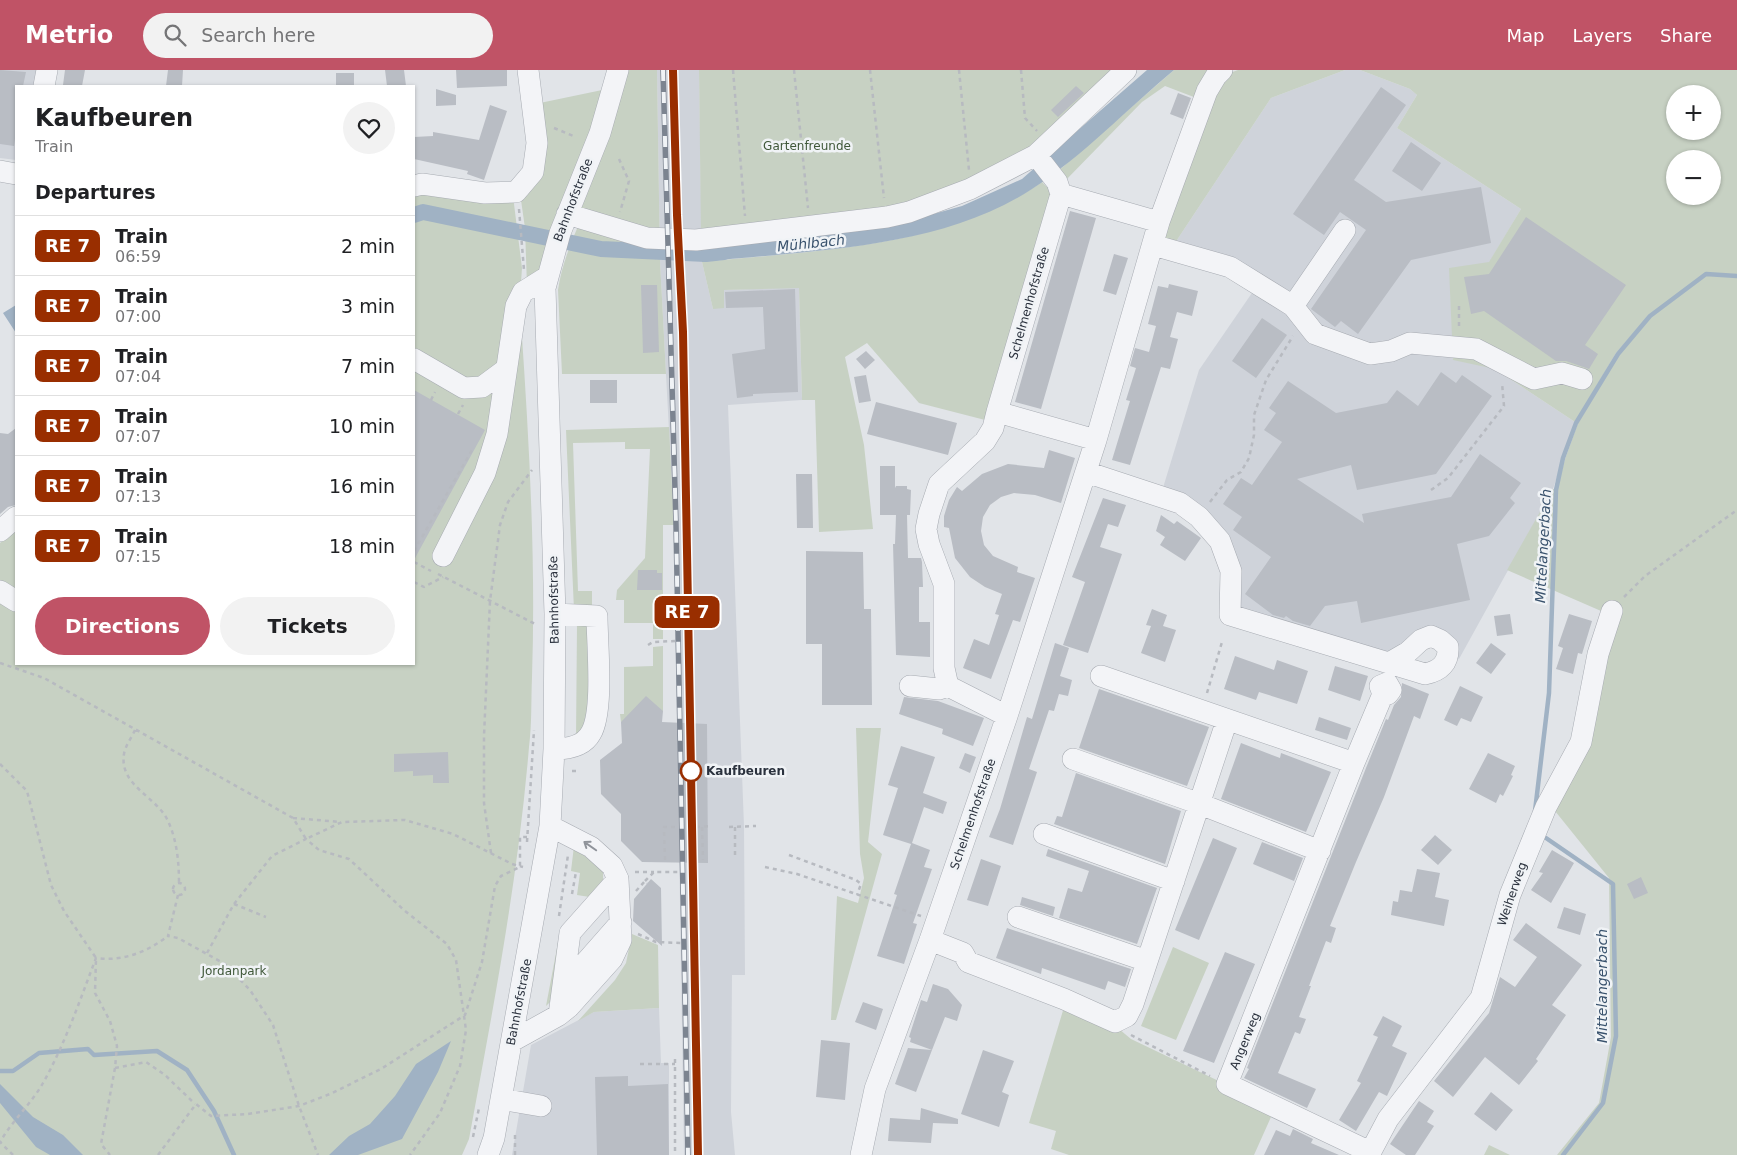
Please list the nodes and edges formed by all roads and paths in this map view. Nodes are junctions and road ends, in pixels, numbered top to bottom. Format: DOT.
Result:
graph roads {
  1 [pos="47,70"];
  2 [pos="528,70"];
  3 [pos="618,70"];
  4 [pos="733,70"];
  5 [pos="794,70"];
  6 [pos="870,70"];
  7 [pos="959,70"];
  8 [pos="1021,70"];
  9 [pos="1126,70"];
  10 [pos="1222,70"];
  11 [pos="44,85"];
  12 [pos="1042,154"];
  13 [pos="619,159"];
  14 [pos="0,171"];
  15 [pos="15,174"];
  16 [pos="415,186"];
  17 [pos="1059,188"];
  18 [pos="970,189"];
  19 [pos="520,215"];
  20 [pos="887,217"];
  21 [pos="1159,222"];
  22 [pos="563,224"];
  23 [pos="810,225"];
  24 [pos="615,230"];
  25 [pos="1345,230"];
  26 [pos="747,233"];
  27 [pos="1153,245"];
  28 [pos="547,277"];
  29 [pos="523,292"];
  30 [pos="1293,306"];
  31 [pos="1459,306"];
  32 [pos="1315,334"];
  33 [pos="1459,348"];
  34 [pos="415,360"];
  35 [pos="1512,369"];
  36 [pos="505,370"];
  37 [pos="1582,379"];
  38 [pos="997,412"];
  39 [pos="1096,440"];
  40 [pos="473,448"];
  41 [pos="1086,472"];
  42 [pos="534,478"];
  43 [pos="1431,490"];
  44 [pos="1737,510"];
  45 [pos="1199,517"];
  46 [pos="15,518"];
  47 [pos="0,531"];
  48 [pos="415,549"];
  49 [pos="443,556"];
  50 [pos="415,563"];
  51 [pos="443,577"];
  52 [pos="415,582"];
  53 [pos="0,591"];
  54 [pos="15,600"];
  55 [pos="490,600"];
  56 [pos="1612,612"];
  57 [pos="543,619"];
  58 [pos="537,634"];
  59 [pos="675,641"];
  60 [pos="1222,642"];
  61 [pos="648,645"];
  62 [pos="0,663"];
  63 [pos="1389,663"];
  64 [pos="1101,676"];
  65 [pos="910,686"];
  66 [pos="948,686"];
  67 [pos="1383,694"];
  68 [pos="1202,711"];
  69 [pos="1007,716"];
  70 [pos="1227,720"];
  71 [pos="534,728"];
  72 [pos="135,730"];
  73 [pos="554,749"];
  74 [pos="1073,759"];
  75 [pos="1354,763"];
  76 [pos="0,764"];
  77 [pos="572,771"];
  78 [pos="578,771"];
  79 [pos="1200,804"];
  80 [pos="293,818"];
  81 [pos="342,822"];
  82 [pos="550,826"];
  83 [pos="710,826"];
  84 [pos="756,826"];
  85 [pos="678,827"];
  86 [pos="696,827"];
  87 [pos="702,827"];
  88 [pos="729,827"];
  89 [pos="735,827"];
  90 [pos="1044,834"];
  91 [pos="527,837"];
  92 [pos="306,839"];
  93 [pos="527,846"];
  94 [pos="1320,851"];
  95 [pos="491,853"];
  96 [pos="789,856"];
  97 [pos="735,859"];
  98 [pos="665,860"];
  99 [pos="703,860"];
  100 [pos="528,863"];
  101 [pos="522,867"];
  102 [pos="765,867"];
  103 [pos="576,872"];
  104 [pos="654,872"];
  105 [pos="679,872"];
  106 [pos="526,873"];
  107 [pos="1174,881"];
  108 [pos="179,884"];
  109 [pos="625,886"];
  110 [pos="572,894"];
  111 [pos="178,895"];
  112 [pos="857,895"];
  113 [pos="234,904"];
  114 [pos="266,917"];
  115 [pos="1018,917"];
  116 [pos="621,924"];
  117 [pos="933,931"];
  118 [pos="168,936"];
  119 [pos="681,943"];
  120 [pos="207,953"];
  121 [pos="96,958"];
  122 [pos="1147,961"];
  123 [pos="563,988"];
  124 [pos="465,1015"];
  125 [pos="559,1015"];
  126 [pos="1115,1022"];
  127 [pos="512,1041"];
  128 [pos="675,1060"];
  129 [pos="640,1064"];
  130 [pos="675,1064"];
  131 [pos="115,1068"];
  132 [pos="1227,1084"];
  133 [pos="490,1101"];
  134 [pos="196,1104"];
  135 [pos="298,1106"];
  136 [pos="541,1106"];
  137 [pos="488,1147"];
  138 [pos="1370,1153"];
  139 [pos="13,1155"];
  140 [pos="110,1155"];
  141 [pos="158,1155"];
  142 [pos="318,1155"];
  143 [pos="410,1155"];
  144 [pos="675,1155"];
  145 [pos="861,1155"];
  1 -- 11 [label="street"];
  2 -- 16 [label="street"];
  3 -- 22 [label="street, Bahnhofstraße"];
  4 -- 26 [label="path"];
  5 -- 23 [label="path"];
  6 -- 20 [label="path"];
  7 -- 18 [label="path"];
  8 -- 12 [label="path"];
  9 -- 12 [label="street"];
  10 -- 21 [label="street, Schelmenhofstraße"];
  12 -- 17 [label="street"];
  12 -- 18 [label="street"];
  13 -- 24 [label="path"];
  14 -- 15 [label="street"];
  17 -- 21 [label="street"];
  17 -- 38 [label="street, Schelmenhofstraße"];
  18 -- 20 [label="street"];
  19 -- 29 [label="path"];
  20 -- 23 [label="street"];
  21 -- 27 [label="street, Schelmenhofstraße"];
  22 -- 24 [label="street"];
  22 -- 28 [label="street, Bahnhofstraße"];
  23 -- 26 [label="street"];
  24 -- 26 [label="street"];
  25 -- 30 [label="street"];
  27 -- 30 [label="street"];
  27 -- 39 [label="street, Schelmenhofstraße"];
  28 -- 29 [label="street"];
  28 -- 57 [label="street, Bahnhofstraße"];
  29 -- 36 [label="street"];
  30 -- 32 [label="street"];
  31 -- 33 [label="path"];
  32 -- 33 [label="street"];
  32 -- 45 [label="path"];
  33 -- 35 [label="street"];
  34 -- 36 [label="street"];
  35 -- 37 [label="street"];
  35 -- 43 [label="path"];
  36 -- 49 [label="street"];
  38 -- 39 [label="street"];
  38 -- 66 [label="street, Schelmenhofstraße"];
  39 -- 41 [label="street, Schelmenhofstraße"];
  40 -- 48 [label="path"];
  41 -- 45 [label="street"];
  41 -- 69 [label="street, Schelmenhofstraße"];
  42 -- 55 [label="path"];
  44 -- 56 [label="path"];
  45 -- 63 [label="street"];
  46 -- 47 [label="street"];
  50 -- 51 [label="path"];
  51 -- 52 [label="path"];
  51 -- 55 [label="path"];
  53 -- 54 [label="street"];
  55 -- 57 [label="path"];
  55 -- 95 [label="path"];
  56 -- 138 [label="street, Weiherweg"];
  57 -- 58 [label="path"];
  57 -- 73 [label="street, Bahnhofstraße"];
  57 -- 73 [label="street"];
  59 -- 61 [label="path"];
  60 -- 68 [label="path"];
  62 -- 72 [label="path"];
  64 -- 68 [label="street"];
  65 -- 66 [label="street"];
  66 -- 69 [label="street"];
  67 -- 75 [label="street, Angerweg"];
  68 -- 70 [label="street"];
  69 -- 117 [label="street, Schelmenhofstraße"];
  70 -- 75 [label="street"];
  70 -- 79 [label="street"];
  71 -- 91 [label="path"];
  72 -- 80 [label="path"];
  72 -- 108 [label="path"];
  73 -- 82 [label="street, Bahnhofstraße"];
  74 -- 79 [label="street"];
  75 -- 94 [label="street, Angerweg"];
  76 -- 121 [label="path"];
  77 -- 78 [label="path"];
  79 -- 94 [label="street"];
  79 -- 107 [label="street"];
  80 -- 81 [label="path"];
  80 -- 92 [label="path"];
  81 -- 92 [label="path"];
  81 -- 95 [label="path"];
  109 -- 82 [label="street, one-way"];
  82 -- 127 [label="street, Bahnhofstraße"];
  83 -- 87 [label="path"];
  84 -- 89 [label="path"];
  85 -- 98 [label="path"];
  86 -- 87 [label="path"];
  87 -- 99 [label="path"];
  88 -- 89 [label="path"];
  89 -- 97 [label="path"];
  90 -- 107 [label="street"];
  91 -- 93 [label="path"];
  91 -- 101 [label="path"];
  92 -- 113 [label="path"];
  92 -- 124 [label="path"];
  94 -- 132 [label="street, Angerweg"];
  95 -- 101 [label="path"];
  96 -- 112 [label="path"];
  100 -- 106 [label="path"];
  101 -- 124 [label="path"];
  102 -- 112 [label="path"];
  103 -- 110 [label="path"];
  104 -- 105 [label="path"];
  104 -- 109 [label="path"];
  104 -- 109 [label="path"];
  107 -- 122 [label="street"];
  108 -- 111 [label="path"];
  108 -- 111 [label="path"];
  109 -- 116 [label="street"];
  109 -- 123 [label="street"];
  111 -- 118 [label="path"];
  112 -- 117 [label="path"];
  113 -- 114 [label="path"];
  113 -- 120 [label="path"];
  115 -- 122 [label="street"];
  116 -- 119 [label="path"];
  116 -- 123 [label="street"];
  116 -- 125 [label="street"];
  117 -- 126 [label="street"];
  117 -- 145 [label="street, Schelmenhofstraße"];
  118 -- 120 [label="path"];
  118 -- 121 [label="path"];
  120 -- 135 [label="path"];
  121 -- 131 [label="path"];
  121 -- 139 [label="path"];
  122 -- 126 [label="street"];
  123 -- 125 [label="street"];
  124 -- 135 [label="path"];
  124 -- 143 [label="path"];
  125 -- 127 [label="street"];
  126 -- 132 [label="path"];
  127 -- 133 [label="street, Bahnhofstraße"];
  128 -- 130 [label="path"];
  129 -- 130 [label="path"];
  130 -- 144 [label="path"];
  131 -- 134 [label="path"];
  131 -- 140 [label="path"];
  132 -- 138 [label="street, Angerweg"];
  133 -- 136 [label="street"];
  133 -- 137 [label="street, Bahnhofstraße"];
  133 -- 137 [label="path"];
  134 -- 135 [label="path"];
  134 -- 141 [label="path"];
  135 -- 142 [label="path"];
}
